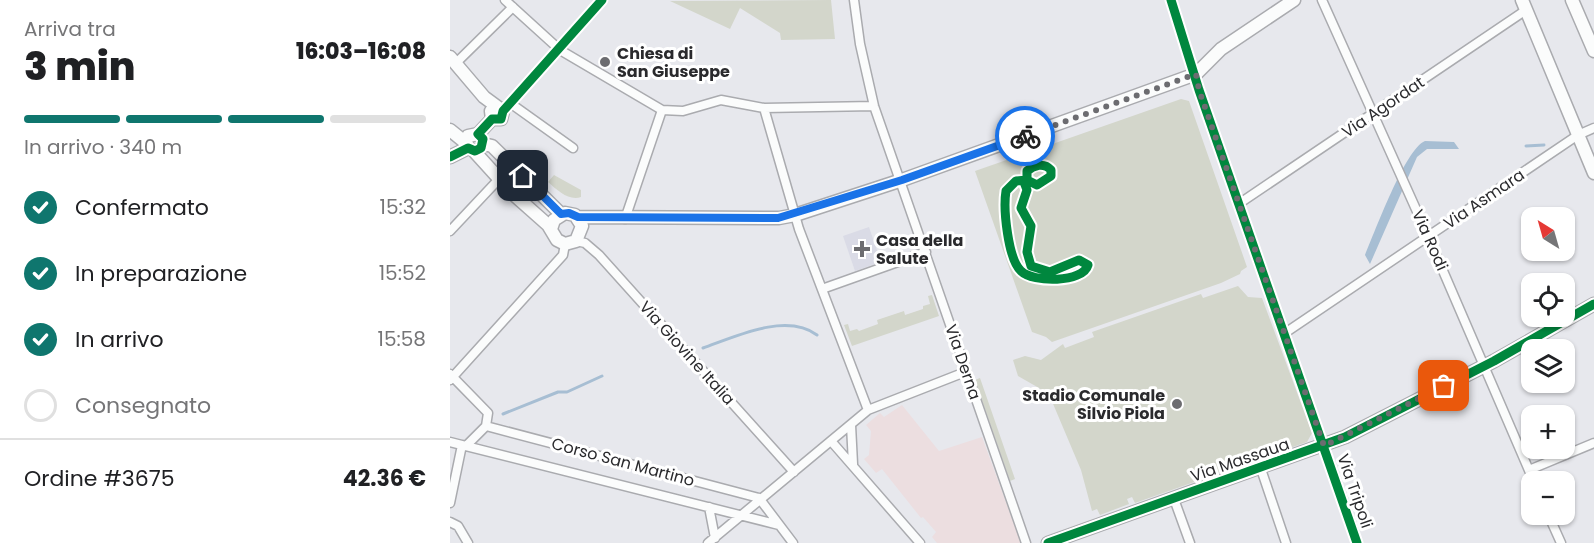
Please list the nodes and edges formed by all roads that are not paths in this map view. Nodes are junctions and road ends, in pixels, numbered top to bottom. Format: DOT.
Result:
graph roads {
  1 [pos="506,0"];
  2 [pos="602,0"];
  3 [pos="854,0"];
  4 [pos="1171,0"];
  5 [pos="1294,0"];
  6 [pos="1322,0"];
  7 [pos="1572,0"];
  8 [pos="1524,5"];
  9 [pos="513,7"];
  10 [pos="560,50"];
  11 [pos="1594,51"];
  12 [pos="453,60"];
  13 [pos="1196,74"];
  14 [pos="874,106"];
  15 [pos="764,108"];
  16 [pos="500,110"];
  17 [pos="662,110"];
  18 [pos="1374,113"];
  19 [pos="1594,128"];
  20 [pos="450,130"];
  21 [pos="1578,135"];
  22 [pos="473,144"];
  23 [pos="573,148"];
  24 [pos="450,157"];
  25 [pos="1594,172"];
  26 [pos="498,180"];
  27 [pos="902,180"];
  28 [pos="1240,202"];
  29 [pos="561,214"];
  30 [pos="795,215"];
  31 [pos="625,219"];
  32 [pos="580,222"];
  33 [pos="551,229"];
  34 [pos="450,231"];
  35 [pos="1428,236"];
  36 [pos="571,242"];
  37 [pos="926,252"];
  38 [pos="822,289"];
  39 [pos="1594,304"];
  40 [pos="1285,333"];
  41 [pos="1484,366"];
  42 [pos="968,375"];
  43 [pos="451,377"];
  44 [pos="868,410"];
  45 [pos="851,425"];
  46 [pos="486,426"];
  47 [pos="831,441"];
  48 [pos="450,442"];
  49 [pos="1594,442"];
  50 [pos="464,445"];
  51 [pos="1324,446"];
  52 [pos="852,464"];
  53 [pos="1261,469"];
  54 [pos="1529,470"];
  55 [pos="794,472"];
  56 [pos="759,498"];
  57 [pos="1174,499"];
  58 [pos="450,503"];
  59 [pos="709,507"];
  60 [pos="740,515"];
  61 [pos="454,524"];
  62 [pos="779,525"];
  63 [pos="1553,525"];
  64 [pos="712,540"];
  65 [pos="468,543"];
  66 [pos="793,543"];
  67 [pos="920,543"];
  68 [pos="1026,543"];
  69 [pos="1048,543"];
  70 [pos="1190,543"];
  71 [pos="1286,543"];
  72 [pos="1357,543"];
  73 [pos="1561,543"];
  1 -- 9 [label="street"];
  2 -- 10 [label="street"];
  3 -- 14 [label="street, Via Derna"];
  4 -- 13 [label="street, Via Tripoli"];
  5 -- 13 [label="main road"];
  6 -- 18 [label="street, Via Rodi"];
  7 -- 11 [label="main road"];
  8 -- 18 [label="street, Via Agordat"];
  8 -- 21 [label="main road"];
  9 -- 10 [label="street"];
  9 -- 12 [label="street"];
  10 -- 16 [label="street"];
  10 -- 17 [label="street"];
  12 -- 16 [label="main road"];
  13 -- 27 [label="main road"];
  13 -- 28 [label="street, Via Tripoli"];
  14 -- 15 [label="street"];
  14 -- 27 [label="street, Via Derna"];
  15 -- 17 [label="street"];
  15 -- 30 [label="street"];
  16 -- 22 [label="main road"];
  16 -- 23 [label="street"];
  17 -- 31 [label="street"];
  18 -- 28 [label="street, Via Agordat"];
  18 -- 35 [label="street, Via Rodi"];
  19 -- 21 [label="street, Via Asmara"];
  20 -- 22 [label="main road"];
  21 -- 25 [label="main road"];
  21 -- 35 [label="street, Via Asmara"];
  22 -- 24 [label="main road"];
  22 -- 26 [label="main road"];
  22 -- 29 [label="main road"];
  26 -- 33 [label="main road"];
  26 -- 34 [label="street"];
  27 -- 30 [label="main road"];
  27 -- 37 [label="street, Via Derna"];
  28 -- 40 [label="street, Via Tripoli"];
  29 -- 32 [label="main road"];
  29 -- 33 [label="main road"];
  30 -- 31 [label="main road"];
  30 -- 38 [label="street"];
  31 -- 32 [label="main road"];
  32 -- 36 [label="main road"];
  33 -- 36 [label="main road"];
  35 -- 40 [label="street, Via Asmara"];
  35 -- 41 [label="street, Via Rodi"];
  36 -- 43 [label="street"];
  36 -- 55 [label="street, Via Giovine Italia"];
  37 -- 38 [label="street"];
  37 -- 42 [label="street, Via Derna"];
  38 -- 44 [label="street"];
  39 -- 41 [label="main road, Via Massaua"];
  40 -- 51 [label="street, Via Tripoli"];
  41 -- 51 [label="main road, Via Massaua"];
  41 -- 54 [label="street, Via Rodi"];
  42 -- 44 [label="street"];
  42 -- 68 [label="street, Via Derna"];
  43 -- 46 [label="street"];
  44 -- 45 [label="street"];
  45 -- 47 [label="street"];
  45 -- 52 [label="street"];
  46 -- 50 [label="street"];
  46 -- 56 [label="street, Corso San Martino"];
  47 -- 52 [label="street"];
  47 -- 55 [label="street"];
  48 -- 50 [label="street, Corso San Martino"];
  49 -- 54 [label="street"];
  50 -- 58 [label="street"];
  50 -- 59 [label="street, Corso San Martino"];
  51 -- 53 [label="main road, Via Massaua"];
  51 -- 72 [label="street, Via Tripoli"];
  52 -- 67 [label="street"];
  53 -- 57 [label="main road, Via Massaua"];
  53 -- 71 [label="street"];
  55 -- 56 [label="street"];
  56 -- 60 [label="street"];
  56 -- 62 [label="street"];
  57 -- 69 [label="main road, Via Massaua"];
  57 -- 70 [label="street"];
  59 -- 60 [label="street, Corso San Martino"];
  59 -- 64 [label="street, Corso San Martino"];
  60 -- 62 [label="street, Corso San Martino"];
  60 -- 64 [label="street"];
  61 -- 65 [label="street"];
  62 -- 66 [label="street"];
  63 -- 73 [label="street"];
}
